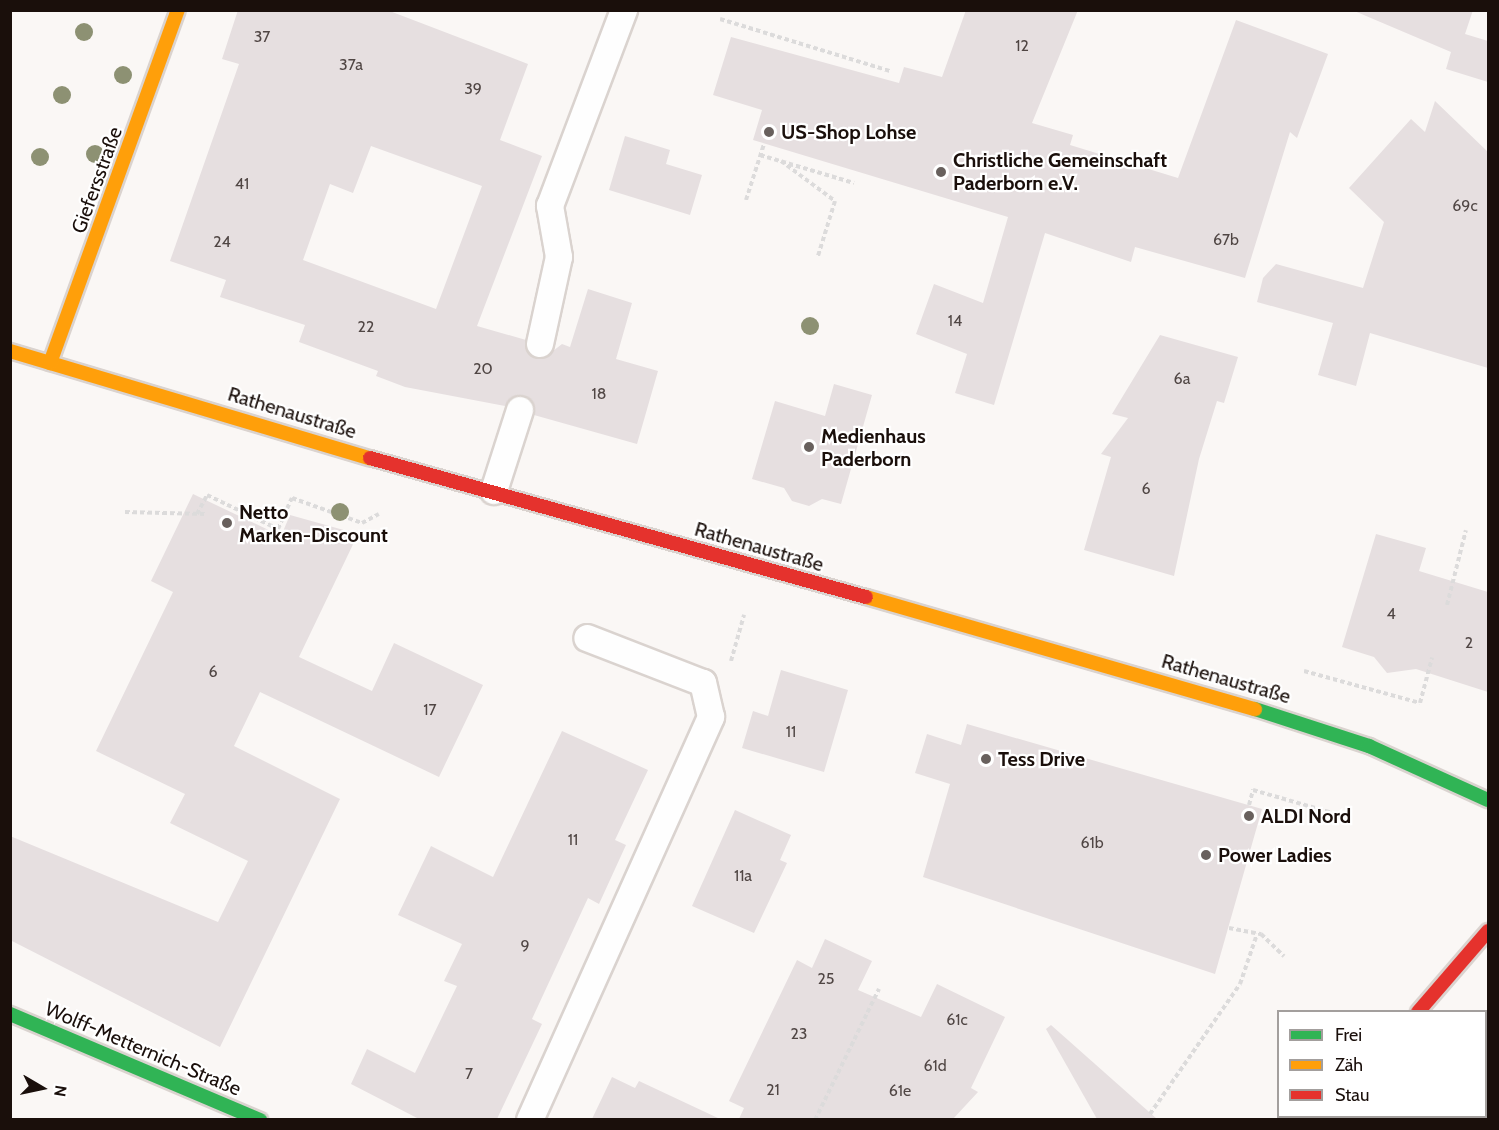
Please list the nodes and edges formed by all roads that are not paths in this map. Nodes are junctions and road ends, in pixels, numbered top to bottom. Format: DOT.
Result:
graph roads {
  1 [pos="178,10"];
  2 [pos="624,10"];
  3 [pos="540,344"];
  4 [pos="10,351"];
  5 [pos="50,363"];
  6 [pos="520,410"];
  7 [pos="494,492"];
  8 [pos="587,638"];
  9 [pos="1488,800"];
  10 [pos="1488,931"];
  11 [pos="1419,1010"];
  12 [pos="10,1014"];
  13 [pos="260,1119"];
  14 [pos="530,1119"];
  1 -- 5 [label="street, Giefersstraße"];
  2 -- 3 [label="lane"];
  4 -- 5 [label="street, Rathenaustraße"];
  5 -- 7 [label="street, Rathenaustraße"];
  6 -- 7 [label="lane"];
  7 -- 9 [label="street, Rathenaustraße"];
  8 -- 14 [label="lane"];
  10 -- 11 [label="street"];
  12 -- 13 [label="street, Wolff-Metternich-Straße"];
}
